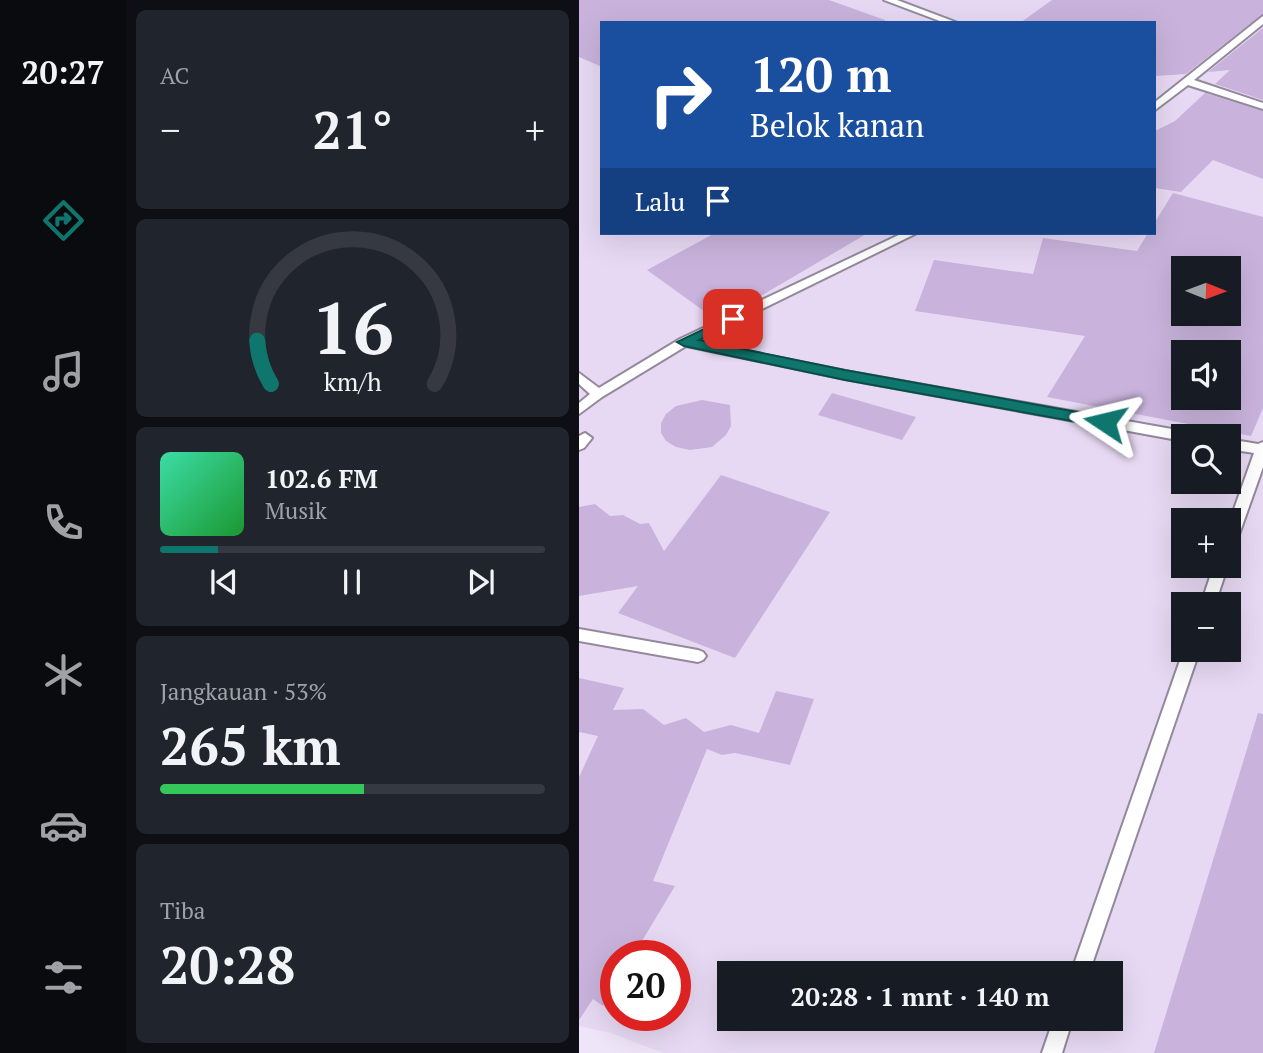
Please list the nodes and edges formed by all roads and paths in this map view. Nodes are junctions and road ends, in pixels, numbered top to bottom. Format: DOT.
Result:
graph roads {
  1 [pos="888,0"];
  2 [pos="1263,19"];
  3 [pos="948,21"];
  4 [pos="1186,80"];
  5 [pos="1156,92"];
  6 [pos="1168,96"];
  7 [pos="1156,106"];
  8 [pos="1263,106"];
  9 [pos="907,235"];
  10 [pos="684,342"];
  11 [pos="579,377"];
  12 [pos="598,394"];
  13 [pos="579,410"];
  14 [pos="1171,434"];
  15 [pos="1241,446"];
  16 [pos="1262,449"];
  17 [pos="1241,509"];
  18 [pos="579,635"];
  19 [pos="698,656"];
  20 [pos="1188,662"];
  21 [pos="1084,961"];
  22 [pos="1060,1031"];
  23 [pos="1052,1053"];
  1 -- 3 [label="lane"];
  2 -- 4 [label="lane"];
  4 -- 6 [label="lane"];
  4 -- 8 [label="lane"];
  5 -- 6 [label="lane"];
  6 -- 7 [label="lane"];
  9 -- 10 [label="lane"];
  10 -- 12 [label="lane"];
  10 -- 14 [label="lane"];
  11 -- 12 [label="lane"];
  12 -- 13 [label="lane"];
  15 -- 16 [label="lane"];
  16 -- 17 [label="lane"];
  18 -- 19 [label="lane"];
  20 -- 21 [label="lane"];
  22 -- 23 [label="lane"];
}
